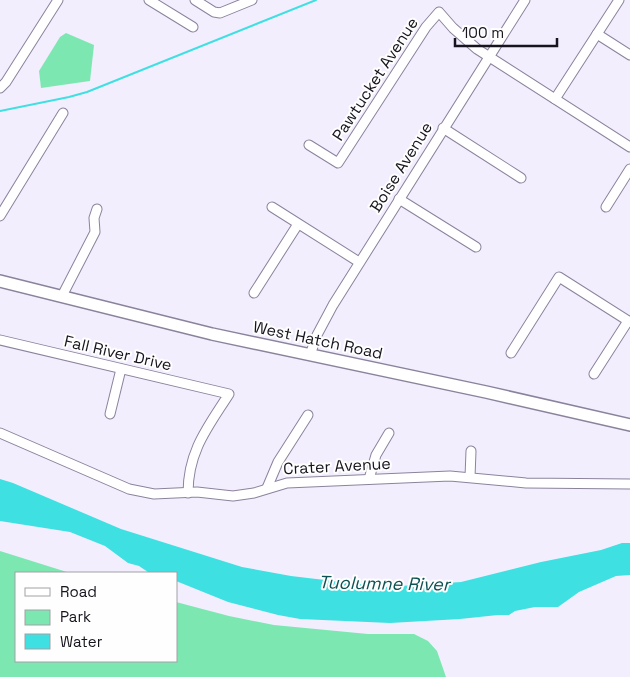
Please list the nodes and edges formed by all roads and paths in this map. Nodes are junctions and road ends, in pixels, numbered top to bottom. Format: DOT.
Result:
graph roads {
  1 [pos="58,0"];
  2 [pos="149,0"];
  3 [pos="195,0"];
  4 [pos="252,0"];
  5 [pos="525,0"];
  6 [pos="619,0"];
  7 [pos="193,27"];
  8 [pos="597,34"];
  9 [pos="630,55"];
  10 [pos="489,56"];
  11 [pos="3,85"];
  12 [pos="556,99"];
  13 [pos="64,113"];
  14 [pos="443,128"];
  15 [pos="309,145"];
  16 [pos="630,147"];
  17 [pos="630,169"];
  18 [pos="521,178"];
  19 [pos="399,199"];
  20 [pos="606,206"];
  21 [pos="272,207"];
  22 [pos="97,209"];
  23 [pos="0,216"];
  24 [pos="298,224"];
  25 [pos="476,247"];
  26 [pos="359,262"];
  27 [pos="0,281"];
  28 [pos="254,293"];
  29 [pos="62,296"];
  30 [pos="629,321"];
  31 [pos="0,340"];
  32 [pos="511,353"];
  33 [pos="310,354"];
  34 [pos="121,369"];
  35 [pos="594,374"];
  36 [pos="110,414"];
  37 [pos="308,415"];
  38 [pos="630,425"];
  39 [pos="0,433"];
  40 [pos="389,433"];
  41 [pos="471,451"];
  42 [pos="470,476"];
  43 [pos="369,479"];
  44 [pos="630,484"];
  45 [pos="267,488"];
  46 [pos="188,493"];
  1 -- 11 [label="street"];
  2 -- 7 [label="street"];
  3 -- 4 [label="street"];
  5 -- 10 [label="street, Boise Avenue"];
  6 -- 8 [label="street"];
  8 -- 9 [label="street"];
  8 -- 12 [label="street"];
  10 -- 12 [label="street"];
  10 -- 14 [label="street, Boise Avenue"];
  10 -- 15 [label="street, Pawtucket Avenue"];
  12 -- 16 [label="street"];
  13 -- 23 [label="street"];
  14 -- 18 [label="street"];
  14 -- 19 [label="street, Boise Avenue"];
  17 -- 20 [label="street"];
  19 -- 25 [label="street"];
  19 -- 26 [label="street, Boise Avenue"];
  21 -- 24 [label="street"];
  22 -- 29 [label="street"];
  24 -- 26 [label="street"];
  24 -- 28 [label="street"];
  26 -- 33 [label="street, Boise Avenue"];
  27 -- 29 [label="main road, West Hatch Road"];
  29 -- 33 [label="main road, West Hatch Road"];
  30 -- 32 [label="street"];
  30 -- 35 [label="street"];
  31 -- 34 [label="street, Fall River Drive"];
  33 -- 38 [label="main road, West Hatch Road"];
  34 -- 36 [label="street"];
  34 -- 46 [label="street, Fall River Drive"];
  37 -- 45 [label="street"];
  39 -- 46 [label="street, Crater Avenue"];
  40 -- 43 [label="street"];
  41 -- 42 [label="street"];
  42 -- 43 [label="street, Crater Avenue"];
  42 -- 44 [label="street, Crater Avenue"];
  43 -- 45 [label="street, Crater Avenue"];
  45 -- 46 [label="street, Crater Avenue"];
}
